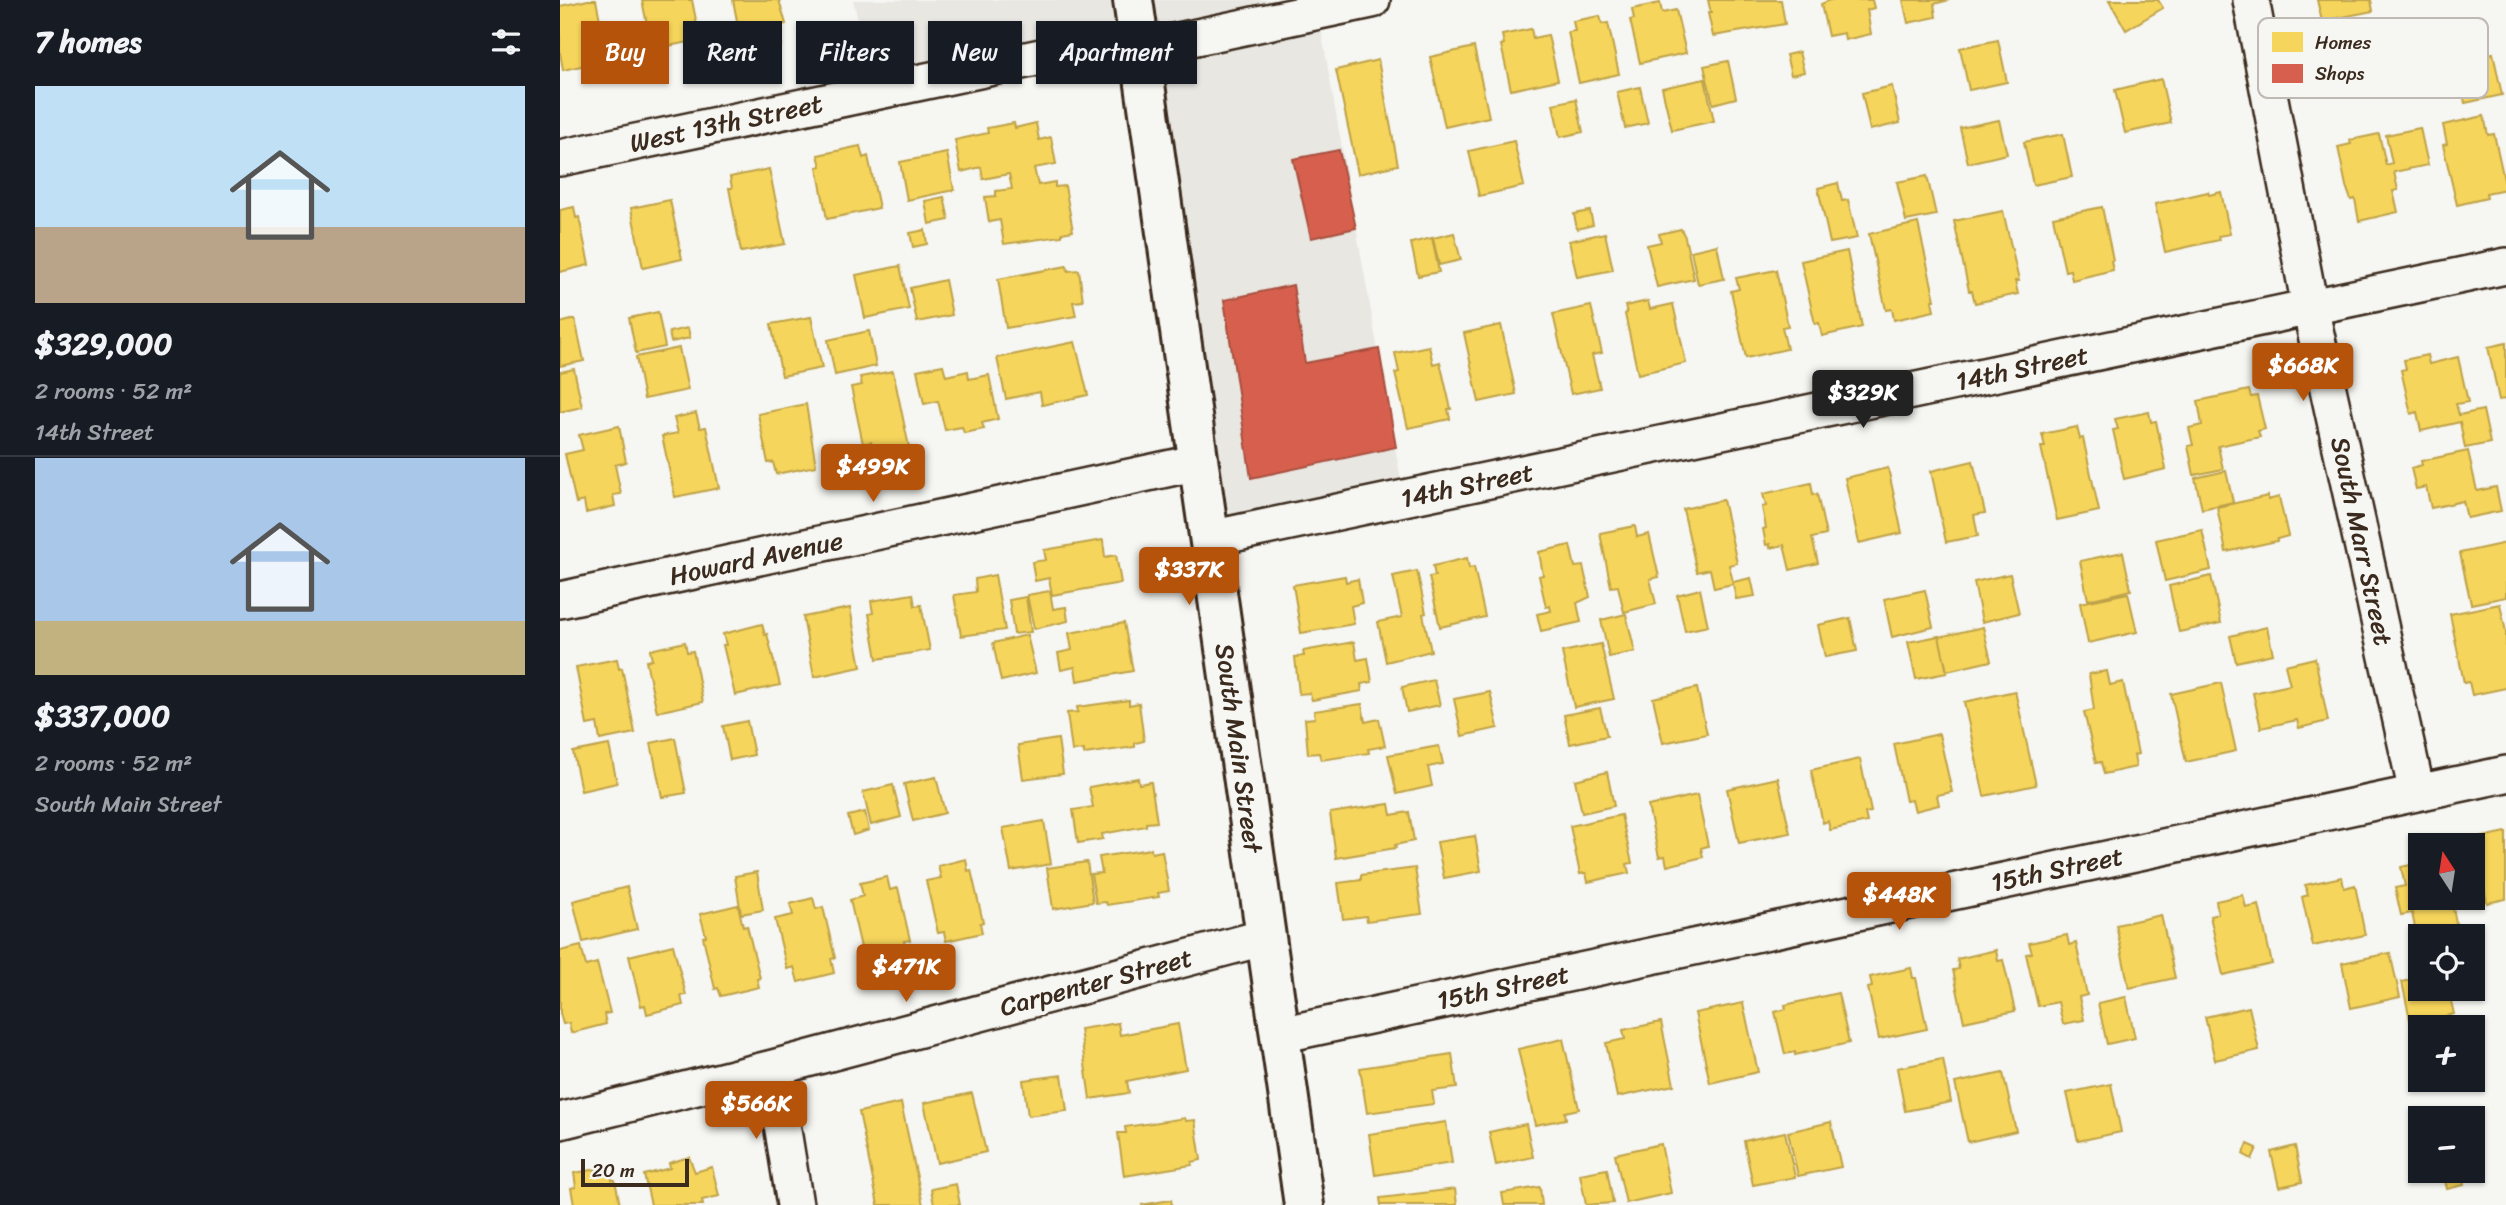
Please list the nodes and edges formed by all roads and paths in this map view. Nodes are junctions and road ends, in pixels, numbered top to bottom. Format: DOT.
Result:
graph roads {
  1 [pos="1133,0"];
  2 [pos="1373,0"];
  3 [pos="2250,0"];
  4 [pos="1136,21"];
  5 [pos="1197,37"];
  6 [pos="2258,41"];
  7 [pos="1036,58"];
  8 [pos="1145,84"];
  9 [pos="2269,98"];
  10 [pos="560,158"];
  11 [pos="2506,266"];
  12 [pos="2310,307"];
  13 [pos="1199,462"];
  14 [pos="1209,539"];
  15 [pos="560,600"];
  16 [pos="2506,774"];
  17 [pos="2417,793"];
  18 [pos="1266,937"];
  19 [pos="1280,1035"];
  20 [pos="774,1068"];
  21 [pos="560,1121"];
  22 [pos="795,1205"];
  23 [pos="1304,1205"];
  1 -- 4 [label="main road, South Main Street"];
  2 -- 5 [label="street, West 13th Street"];
  3 -- 6 [label="street, South Marr Street"];
  7 -- 10 [label="street, West 13th Street"];
  8 -- 13 [label="main road, South Main Street"];
  9 -- 12 [label="street, South Marr Street"];
  11 -- 12 [label="street, 14th Street"];
  12 -- 14 [label="street, 14th Street"];
  12 -- 17 [label="street, South Marr Street"];
  13 -- 14 [label="main road, South Main Street"];
  13 -- 15 [label="street, Howard Avenue"];
  14 -- 18 [label="main road, South Main Street"];
  16 -- 17 [label="street, 15th Street"];
  17 -- 19 [label="street, 15th Street"];
  18 -- 19 [label="main road, South Main Street"];
  18 -- 20 [label="street, Carpenter Street"];
  19 -- 23 [label="main road, South Main Street"];
  20 -- 21 [label="street, Carpenter Street"];
  20 -- 22 [label="street"];
}
